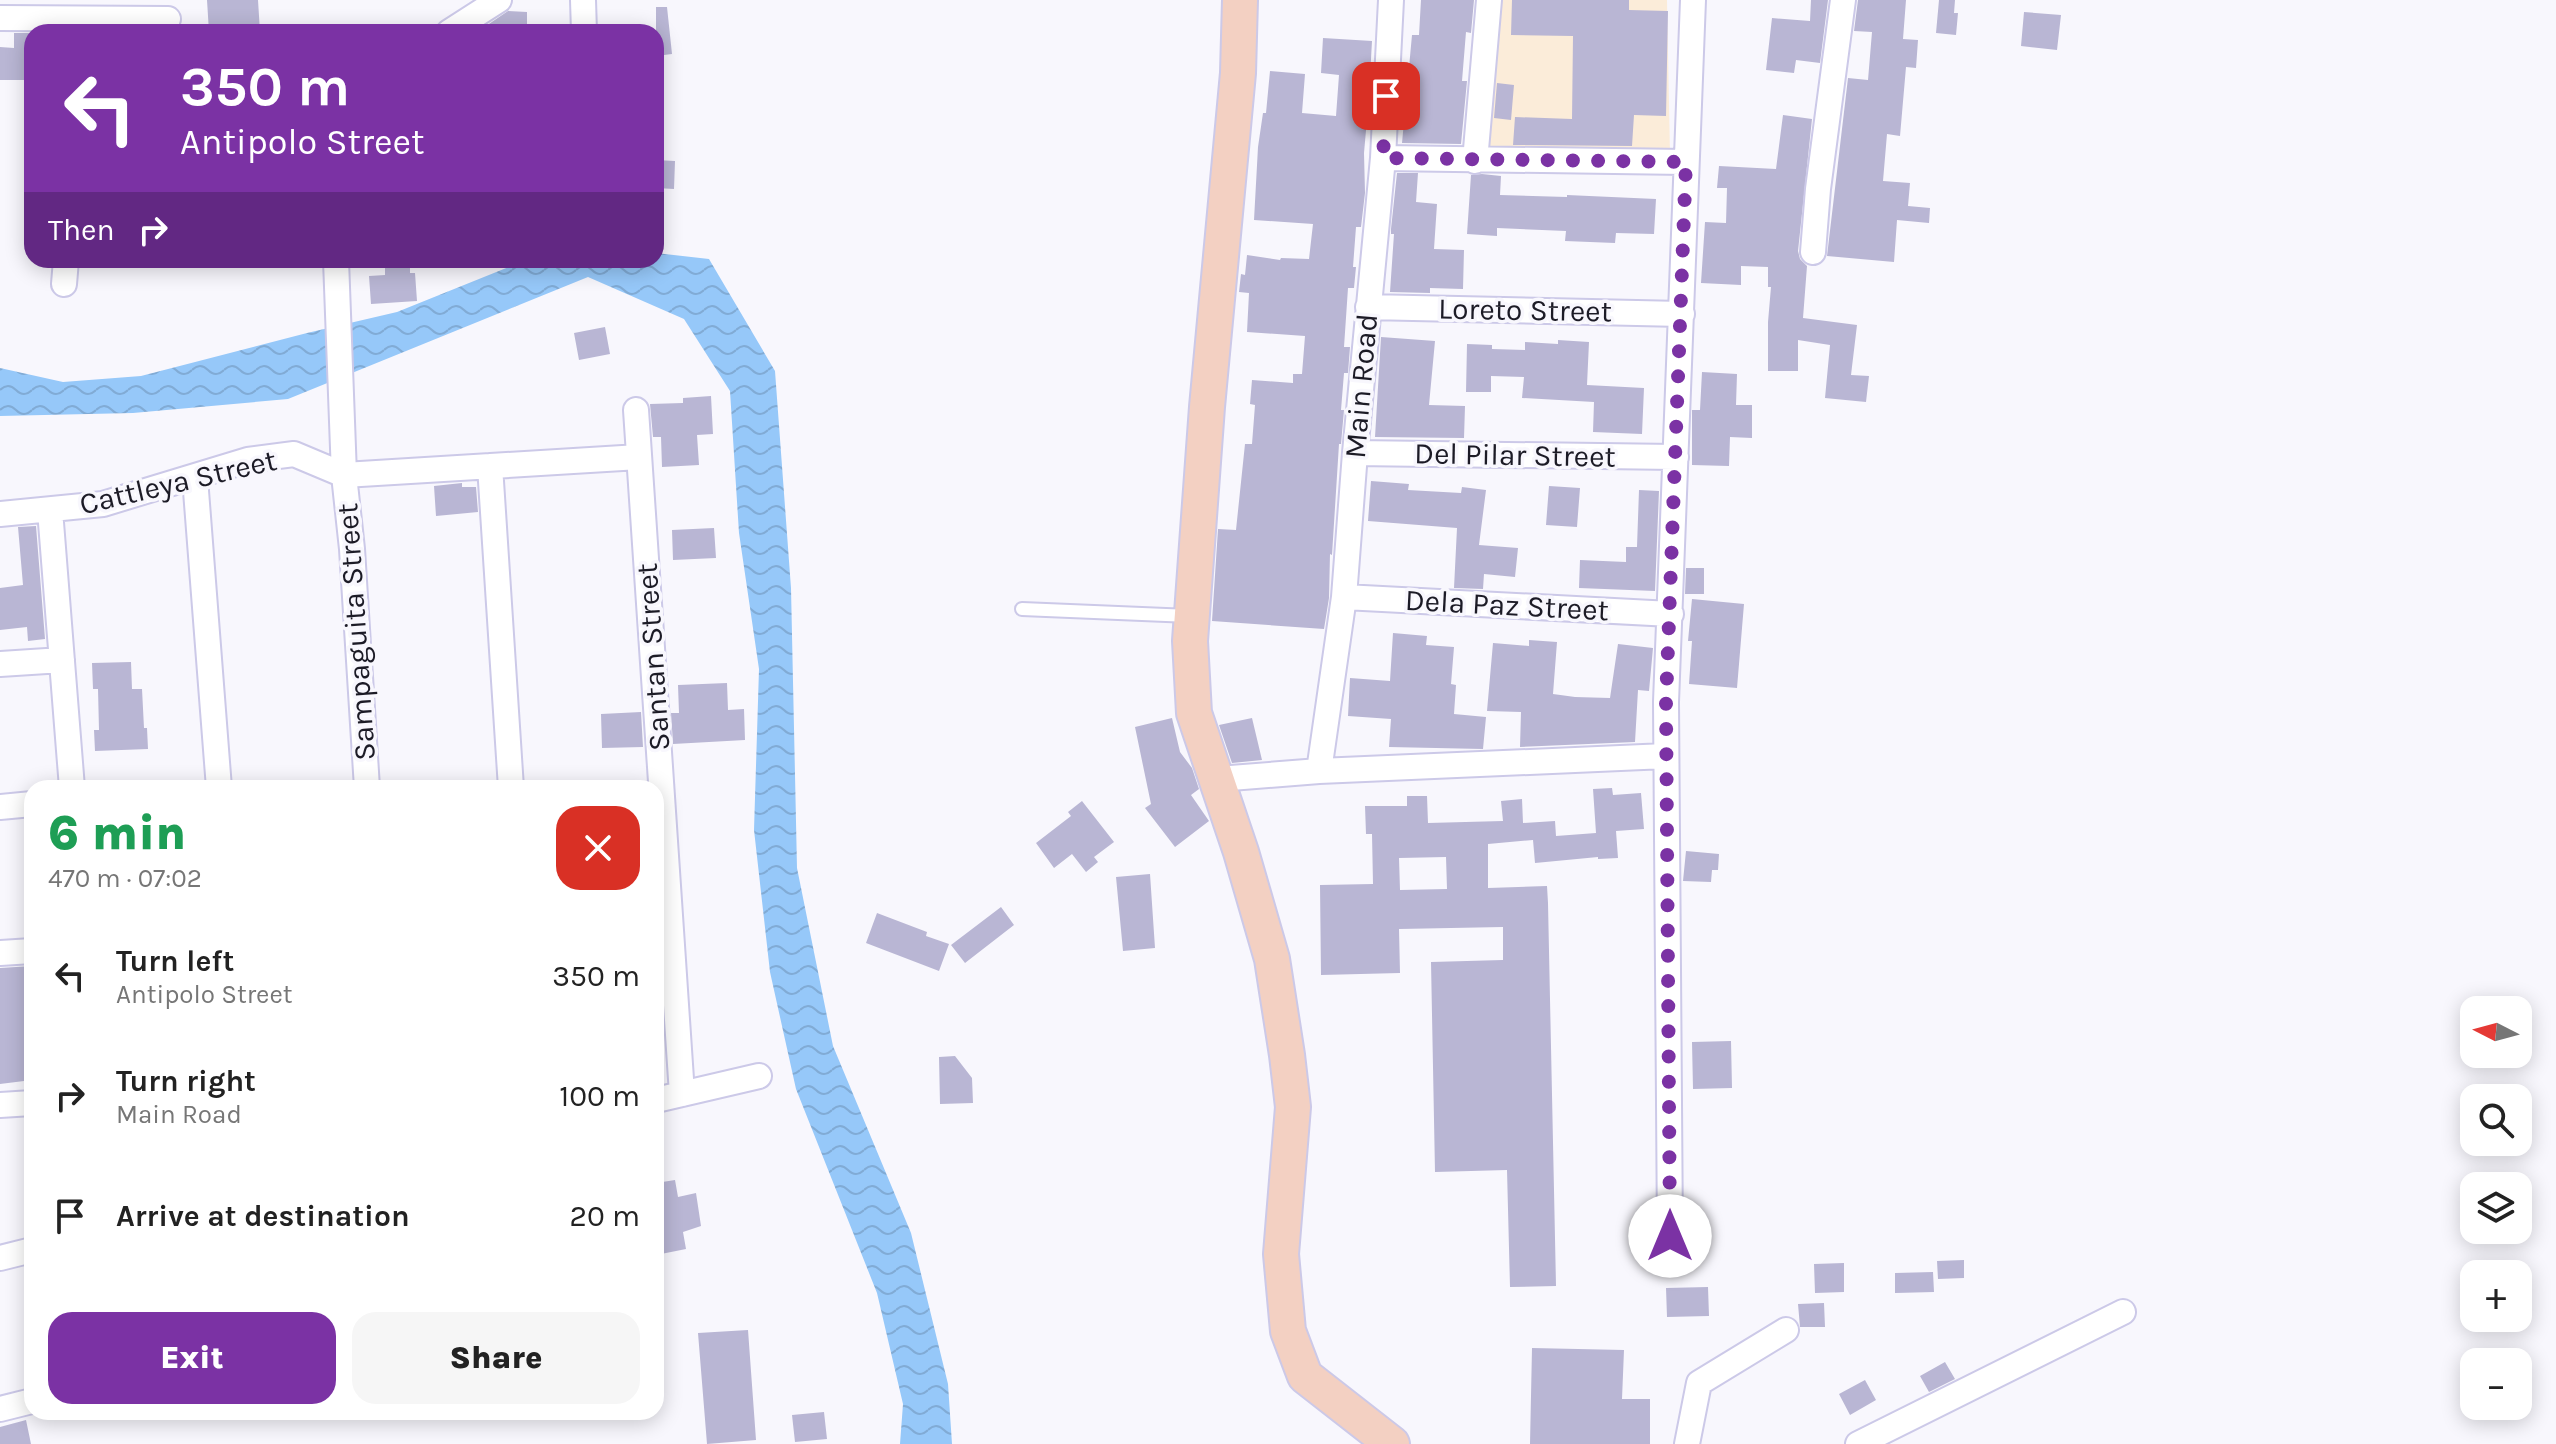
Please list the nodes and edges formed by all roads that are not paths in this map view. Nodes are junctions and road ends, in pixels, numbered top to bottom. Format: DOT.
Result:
graph roads {
  1 [pos="499,0"];
  2 [pos="583,0"];
  3 [pos="1240,0"];
  4 [pos="1391,0"];
  5 [pos="1489,0"];
  6 [pos="1693,0"];
  7 [pos="1843,0"];
  8 [pos="168,17"];
  9 [pos="0,18"];
  10 [pos="473,24"];
  11 [pos="584,24"];
  12 [pos="1383,158"];
  13 [pos="1475,161"];
  14 [pos="1686,162"];
  15 [pos="1813,252"];
  16 [pos="336,268"];
  17 [pos="1368,307"];
  18 [pos="1682,314"];
  19 [pos="636,410"];
  20 [pos="1355,453"];
  21 [pos="639,457"];
  22 [pos="1676,457"];
  23 [pos="490,466"];
  24 [pos="344,475"];
  25 [pos="195,478"];
  26 [pos="50,510"];
  27 [pos="0,514"];
  28 [pos="1344,597"];
  29 [pos="1022,609"];
  30 [pos="1671,614"];
  31 [pos="1192,616"];
  32 [pos="62,660"];
  33 [pos="0,664"];
  34 [pos="1666,756"];
  35 [pos="1319,771"];
  36 [pos="1218,779"];
  37 [pos="71,780"];
  38 [pos="218,780"];
  39 [pos="366,780"];
  40 [pos="510,780"];
  41 [pos="661,780"];
  42 [pos="24,805"];
  43 [pos="0,807"];
  44 [pos="664,827"];
  45 [pos="24,952"];
  46 [pos="0,953"];
  47 [pos="759,1076"];
  48 [pos="682,1094"];
  49 [pos="664,1098"];
  50 [pos="24,1104"];
  51 [pos="0,1105"];
  52 [pos="1670,1236"];
  53 [pos="24,1252"];
  54 [pos="0,1258"];
  55 [pos="2123,1312"];
  56 [pos="1786,1330"];
  57 [pos="24,1403"];
  58 [pos="0,1409"];
  59 [pos="1392,1444"];
  60 [pos="1687,1444"];
  61 [pos="1858,1444"];
  1 -- 10 [label="street"];
  2 -- 11 [label="street"];
  3 -- 31 [label="street"];
  4 -- 12 [label="street, Main Road"];
  5 -- 13 [label="street"];
  6 -- 14 [label="street"];
  7 -- 15 [label="street"];
  8 -- 9 [label="street"];
  12 -- 13 [label="street"];
  12 -- 17 [label="street, Main Road"];
  13 -- 14 [label="street"];
  14 -- 18 [label="street"];
  16 -- 24 [label="street, Sampaguita Street"];
  17 -- 18 [label="street, Loreto Street"];
  17 -- 20 [label="street, Main Road"];
  18 -- 22 [label="street"];
  19 -- 21 [label="street, Santan Street"];
  20 -- 22 [label="street, Del Pilar Street"];
  20 -- 28 [label="street, Main Road"];
  21 -- 23 [label="street, Cattleya Street"];
  21 -- 41 [label="street, Santan Street"];
  22 -- 30 [label="street"];
  23 -- 24 [label="street, Cattleya Street"];
  23 -- 40 [label="street"];
  24 -- 25 [label="street, Cattleya Street"];
  24 -- 39 [label="street, Sampaguita Street"];
  25 -- 26 [label="street, Cattleya Street"];
  25 -- 38 [label="street"];
  26 -- 27 [label="street, Cattleya Street"];
  26 -- 32 [label="street"];
  28 -- 30 [label="street, Dela Paz Street"];
  28 -- 35 [label="street, Main Road"];
  29 -- 31 [label="lane"];
  30 -- 34 [label="street"];
  31 -- 36 [label="street"];
  32 -- 33 [label="street"];
  32 -- 37 [label="street"];
  34 -- 35 [label="street"];
  34 -- 52 [label="street"];
  35 -- 36 [label="street"];
  36 -- 59 [label="street"];
  42 -- 43 [label="street"];
  44 -- 48 [label="street, Santan Street"];
  45 -- 46 [label="street"];
  47 -- 48 [label="street"];
  48 -- 49 [label="street"];
  50 -- 51 [label="street"];
  53 -- 54 [label="street"];
  55 -- 61 [label="street"];
  56 -- 60 [label="street"];
  57 -- 58 [label="street"];
}
